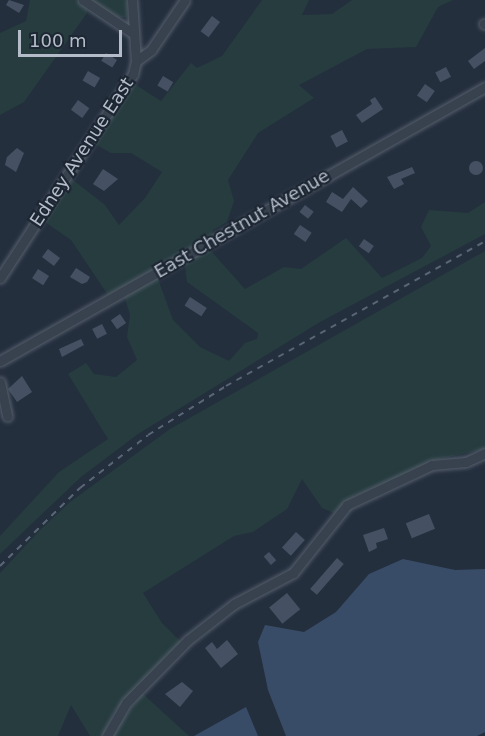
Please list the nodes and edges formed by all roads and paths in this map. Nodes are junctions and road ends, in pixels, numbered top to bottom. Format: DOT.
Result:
graph roads {
  1 [pos="83,0"];
  2 [pos="132,0"];
  3 [pos="185,0"];
  4 [pos="134,34"];
  5 [pos="136,61"];
  6 [pos="485,87"];
  7 [pos="0,278"];
  8 [pos="0,361"];
  9 [pos="0,382"];
  10 [pos="7,416"];
  11 [pos="485,453"];
  12 [pos="107,736"];
  1 -- 4 [label="street"];
  2 -- 4 [label="street"];
  3 -- 5 [label="street, Edney Avenue East"];
  4 -- 5 [label="street"];
  5 -- 7 [label="street, Edney Avenue East"];
  6 -- 8 [label="street, East Chestnut Avenue"];
  9 -- 10 [label="street"];
  11 -- 12 [label="street"];
}
